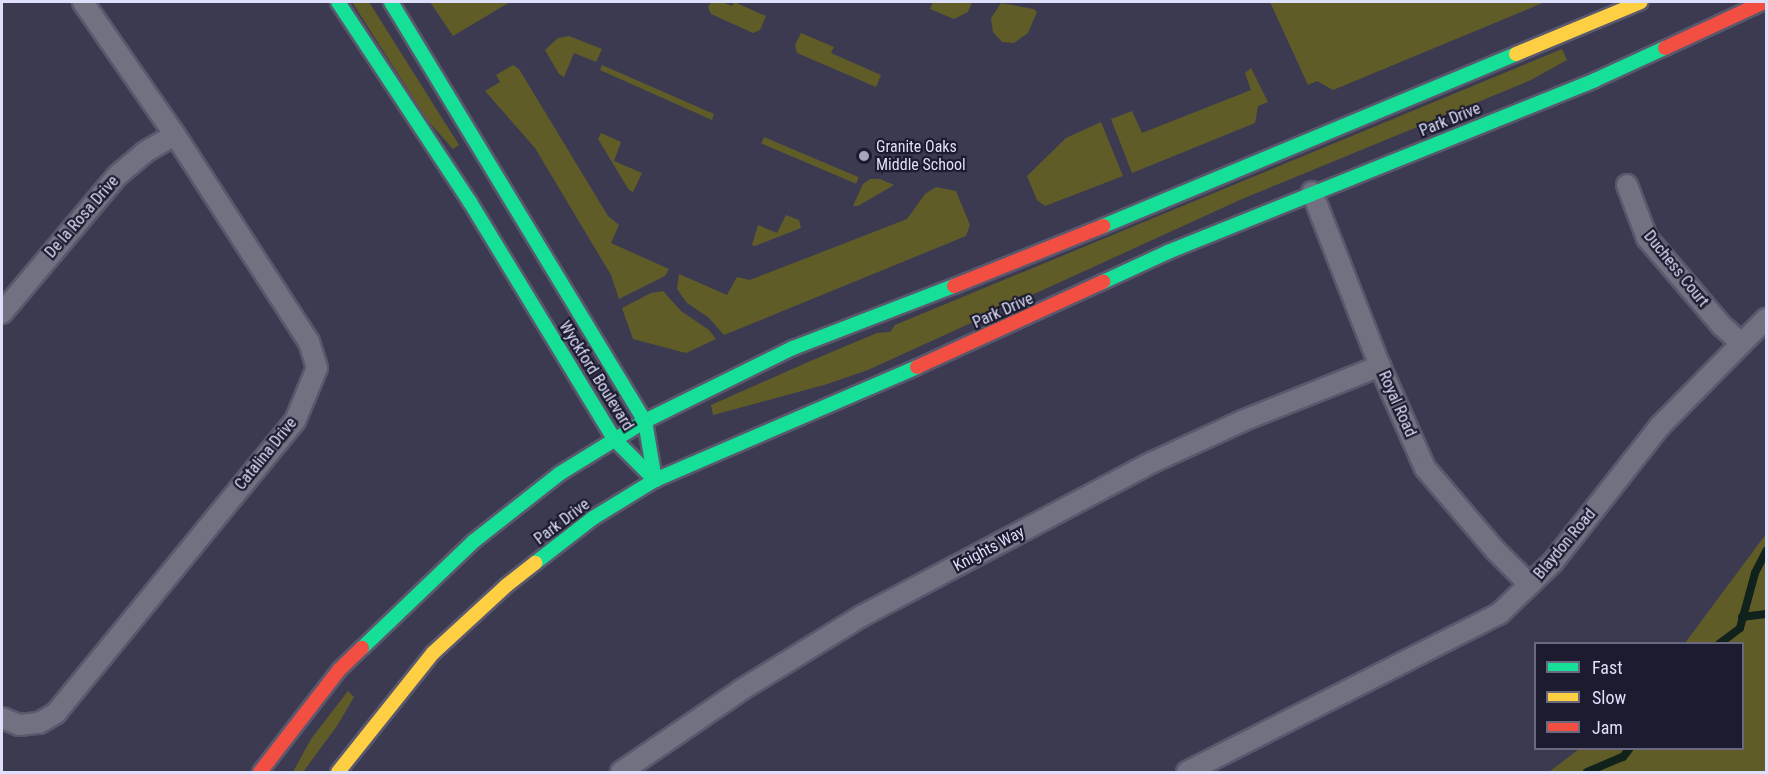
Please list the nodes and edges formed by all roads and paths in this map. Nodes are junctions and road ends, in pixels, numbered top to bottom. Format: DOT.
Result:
graph roads {
  1 [pos="83,2"];
  2 [pos="338,2"];
  3 [pos="391,2"];
  4 [pos="1641,2"];
  5 [pos="1764,2"];
  6 [pos="175,135"];
  7 [pos="1627,185"];
  8 [pos="1312,192"];
  9 [pos="2,313"];
  10 [pos="1767,319"];
  11 [pos="1741,343"];
  12 [pos="1380,366"];
  13 [pos="645,421"];
  14 [pos="614,439"];
  15 [pos="655,480"];
  16 [pos="1530,585"];
  17 [pos="2,718"];
  18 [pos="1197,770"];
  19 [pos="260,772"];
  20 [pos="338,772"];
  21 [pos="621,772"];
  1 -- 6 [label="street, Catalina Drive"];
  2 -- 14 [label="street, Wyckford Boulevard"];
  3 -- 13 [label="street, Wyckford Boulevard"];
  4 -- 13 [label="street"];
  5 -- 8 [label="street, Park Drive"];
  6 -- 9 [label="street, De la Rosa Drive"];
  6 -- 17 [label="street, Catalina Drive"];
  7 -- 11 [label="street, Duchess Court"];
  8 -- 12 [label="street, Royal Road"];
  8 -- 15 [label="street, Park Drive"];
  10 -- 11 [label="street, Blaydon Road"];
  11 -- 16 [label="street, Blaydon Road"];
  12 -- 16 [label="street, Royal Road"];
  12 -- 21 [label="street, Knights Way"];
  13 -- 14 [label="street"];
  13 -- 15 [label="street, Wyckford Boulevard"];
  14 -- 15 [label="street, Wyckford Boulevard"];
  14 -- 19 [label="street"];
  15 -- 20 [label="street, Park Drive"];
  16 -- 18 [label="street, Blaydon Road"];
}
